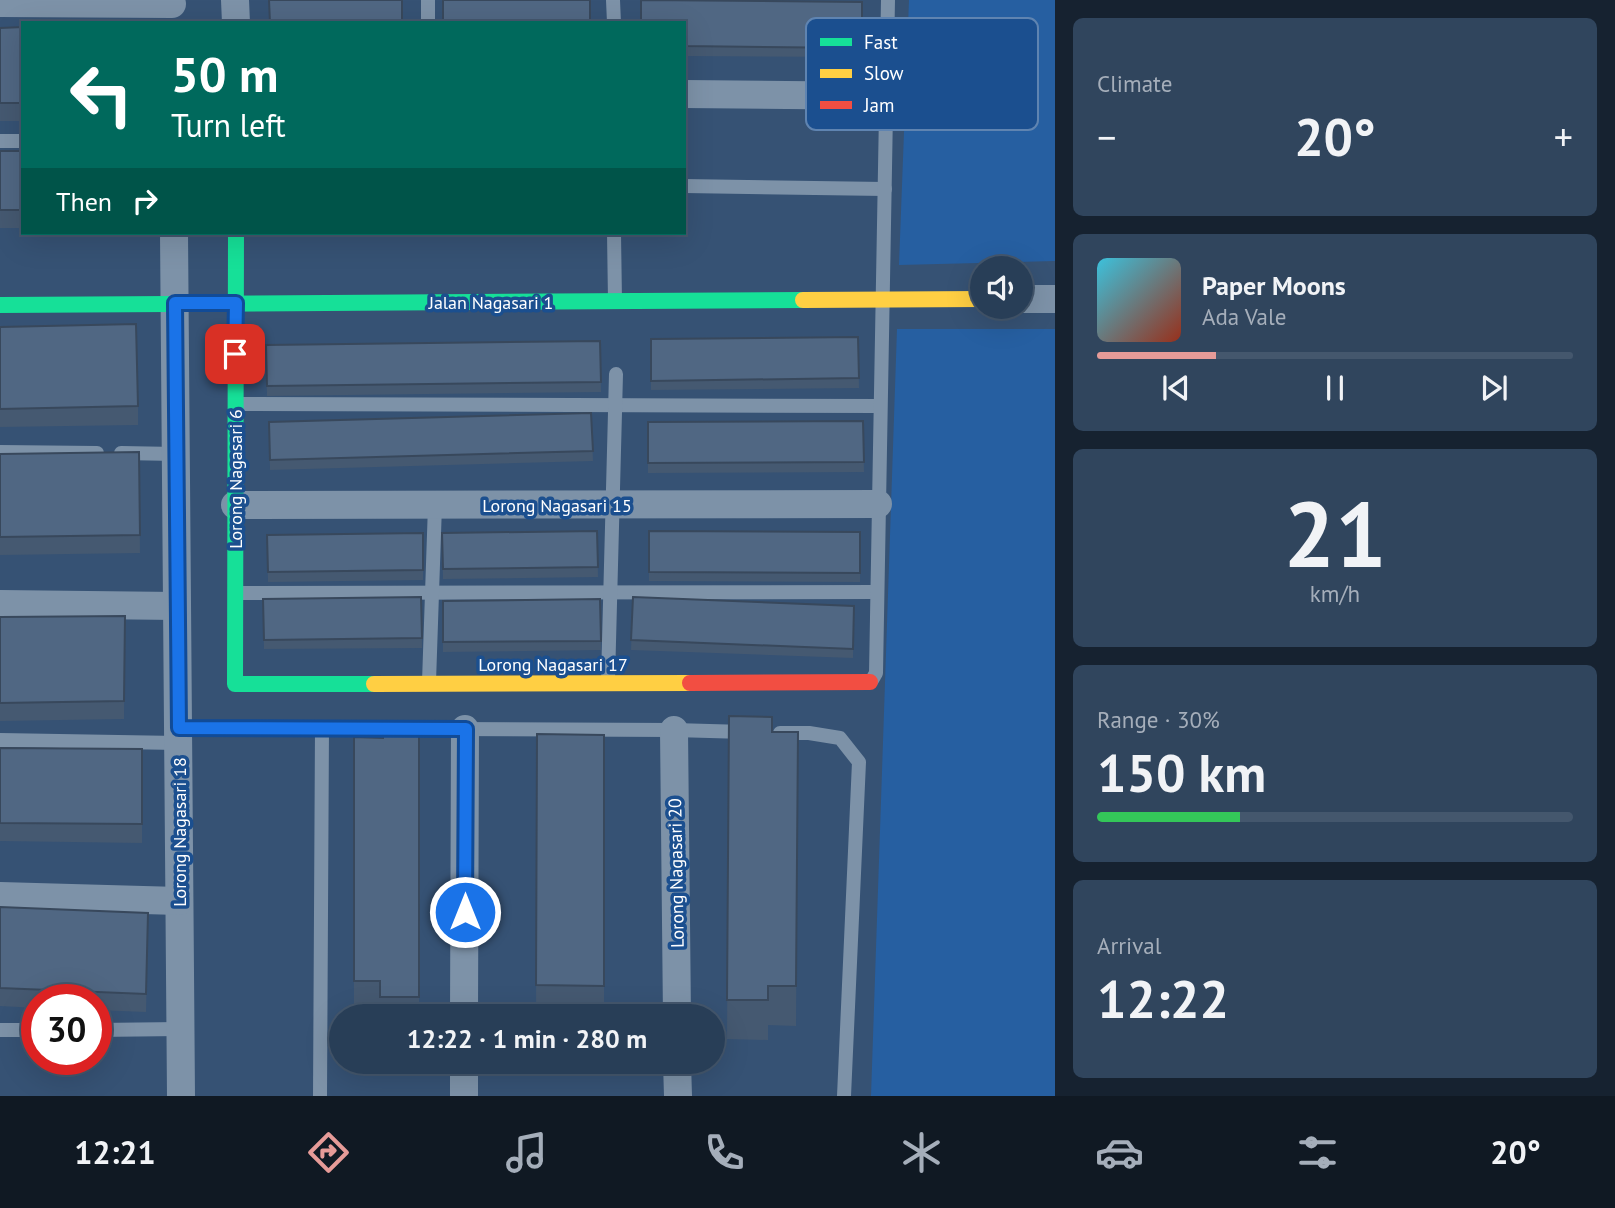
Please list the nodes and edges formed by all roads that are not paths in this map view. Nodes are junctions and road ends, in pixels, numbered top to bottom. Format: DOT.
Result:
graph roads {
  1 [pos="235,0"];
  2 [pos="428,0"];
  3 [pos="613,0"];
  4 [pos="888,0"];
  5 [pos="0,3"];
  6 [pos="172,9"];
  7 [pos="888,18"];
  8 [pos="236,21"];
  9 [pos="428,21"];
  10 [pos="614,21"];
  11 [pos="686,94"];
  12 [pos="806,95"];
  13 [pos="886,130"];
  14 [pos="0,141"];
  15 [pos="21,141"];
  16 [pos="686,186"];
  17 [pos="884,189"];
  18 [pos="174,235"];
  19 [pos="236,235"];
  20 [pos="614,235"];
  21 [pos="970,299"];
  22 [pos="1033,299"];
  23 [pos="1055,299"];
  24 [pos="883,300"];
  25 [pos="615,301"];
  26 [pos="175,303"];
  27 [pos="236,303"];
  28 [pos="0,305"];
  29 [pos="616,374"];
  30 [pos="235,404"];
  31 [pos="615,405"];
  32 [pos="880,406"];
  33 [pos="0,452"];
  34 [pos="176,454"];
  35 [pos="613,504"];
  36 [pos="878,504"];
  37 [pos="235,505"];
  38 [pos="435,505"];
  39 [pos="433,592"];
  40 [pos="610,592"];
  41 [pos="877,592"];
  42 [pos="235,593"];
  43 [pos="0,604"];
  44 [pos="177,606"];
  45 [pos="870,682"];
  46 [pos="429,683"];
  47 [pos="608,683"];
  48 [pos="236,684"];
  49 [pos="322,729"];
  50 [pos="466,729"];
  51 [pos="674,730"];
  52 [pos="178,736"];
  53 [pos="0,740"];
  54 [pos="0,897"];
  55 [pos="179,901"];
  56 [pos="464,1004"];
  57 [pos="677,1004"];
  58 [pos="180,1029"];
  59 [pos="21,1030"];
  60 [pos="112,1030"];
  61 [pos="0,1031"];
  62 [pos="464,1074"];
  63 [pos="677,1074"];
  64 [pos="181,1096"];
  65 [pos="320,1096"];
  66 [pos="464,1096"];
  67 [pos="678,1096"];
  68 [pos="844,1096"];
  1 -- 8 [label="street"];
  2 -- 9 [label="lane"];
  3 -- 10 [label="lane"];
  4 -- 7 [label="lane"];
  5 -- 6 [label="street"];
  11 -- 12 [label="street"];
  13 -- 17 [label="lane"];
  14 -- 15 [label="lane"];
  16 -- 17 [label="lane"];
  17 -- 24 [label="lane"];
  18 -- 26 [label="street, Lorong Nagasari 18"];
  19 -- 27 [label="street, Lorong Nagasari 6"];
  20 -- 25 [label="lane"];
  21 -- 24 [label="street, Jalan Nagasari 1"];
  22 -- 23 [label="street"];
  24 -- 25 [label="street, Jalan Nagasari 1"];
  24 -- 32 [label="lane"];
  25 -- 27 [label="street, Jalan Nagasari 1"];
  26 -- 27 [label="street, Jalan Nagasari 1"];
  26 -- 28 [label="street, Jalan Nagasari 1"];
  26 -- 34 [label="street, Lorong Nagasari 18"];
  27 -- 30 [label="street, Lorong Nagasari 6"];
  29 -- 31 [label="lane"];
  30 -- 31 [label="lane"];
  30 -- 37 [label="street, Lorong Nagasari 6"];
  31 -- 32 [label="lane"];
  31 -- 35 [label="lane"];
  32 -- 36 [label="lane"];
  33 -- 34 [label="lane"];
  34 -- 44 [label="street, Lorong Nagasari 18"];
  35 -- 36 [label="street, Lorong Nagasari 15"];
  35 -- 38 [label="street, Lorong Nagasari 15"];
  35 -- 40 [label="lane"];
  36 -- 41 [label="lane"];
  37 -- 38 [label="street, Lorong Nagasari 15"];
  37 -- 42 [label="street, Lorong Nagasari 6"];
  38 -- 39 [label="lane"];
  39 -- 40 [label="lane"];
  39 -- 42 [label="lane"];
  39 -- 46 [label="lane"];
  40 -- 41 [label="lane"];
  40 -- 47 [label="lane"];
  41 -- 45 [label="lane"];
  42 -- 48 [label="street, Lorong Nagasari 6"];
  43 -- 44 [label="street"];
  44 -- 52 [label="street, Lorong Nagasari 18"];
  45 -- 47 [label="street, Lorong Nagasari 17"];
  46 -- 47 [label="street, Lorong Nagasari 17"];
  46 -- 48 [label="street, Lorong Nagasari 17"];
  49 -- 50 [label="lane"];
  49 -- 52 [label="lane"];
  49 -- 65 [label="lane"];
  50 -- 51 [label="lane"];
  50 -- 56 [label="street"];
  51 -- 57 [label="street, Lorong Nagasari 20"];
  51 -- 68 [label="lane"];
  52 -- 53 [label="lane"];
  52 -- 55 [label="street, Lorong Nagasari 18"];
  54 -- 55 [label="street"];
  55 -- 58 [label="street, Lorong Nagasari 18"];
  58 -- 60 [label="lane"];
  58 -- 64 [label="street, Lorong Nagasari 18"];
  59 -- 61 [label="lane"];
  62 -- 66 [label="street"];
  63 -- 67 [label="street"];
}
